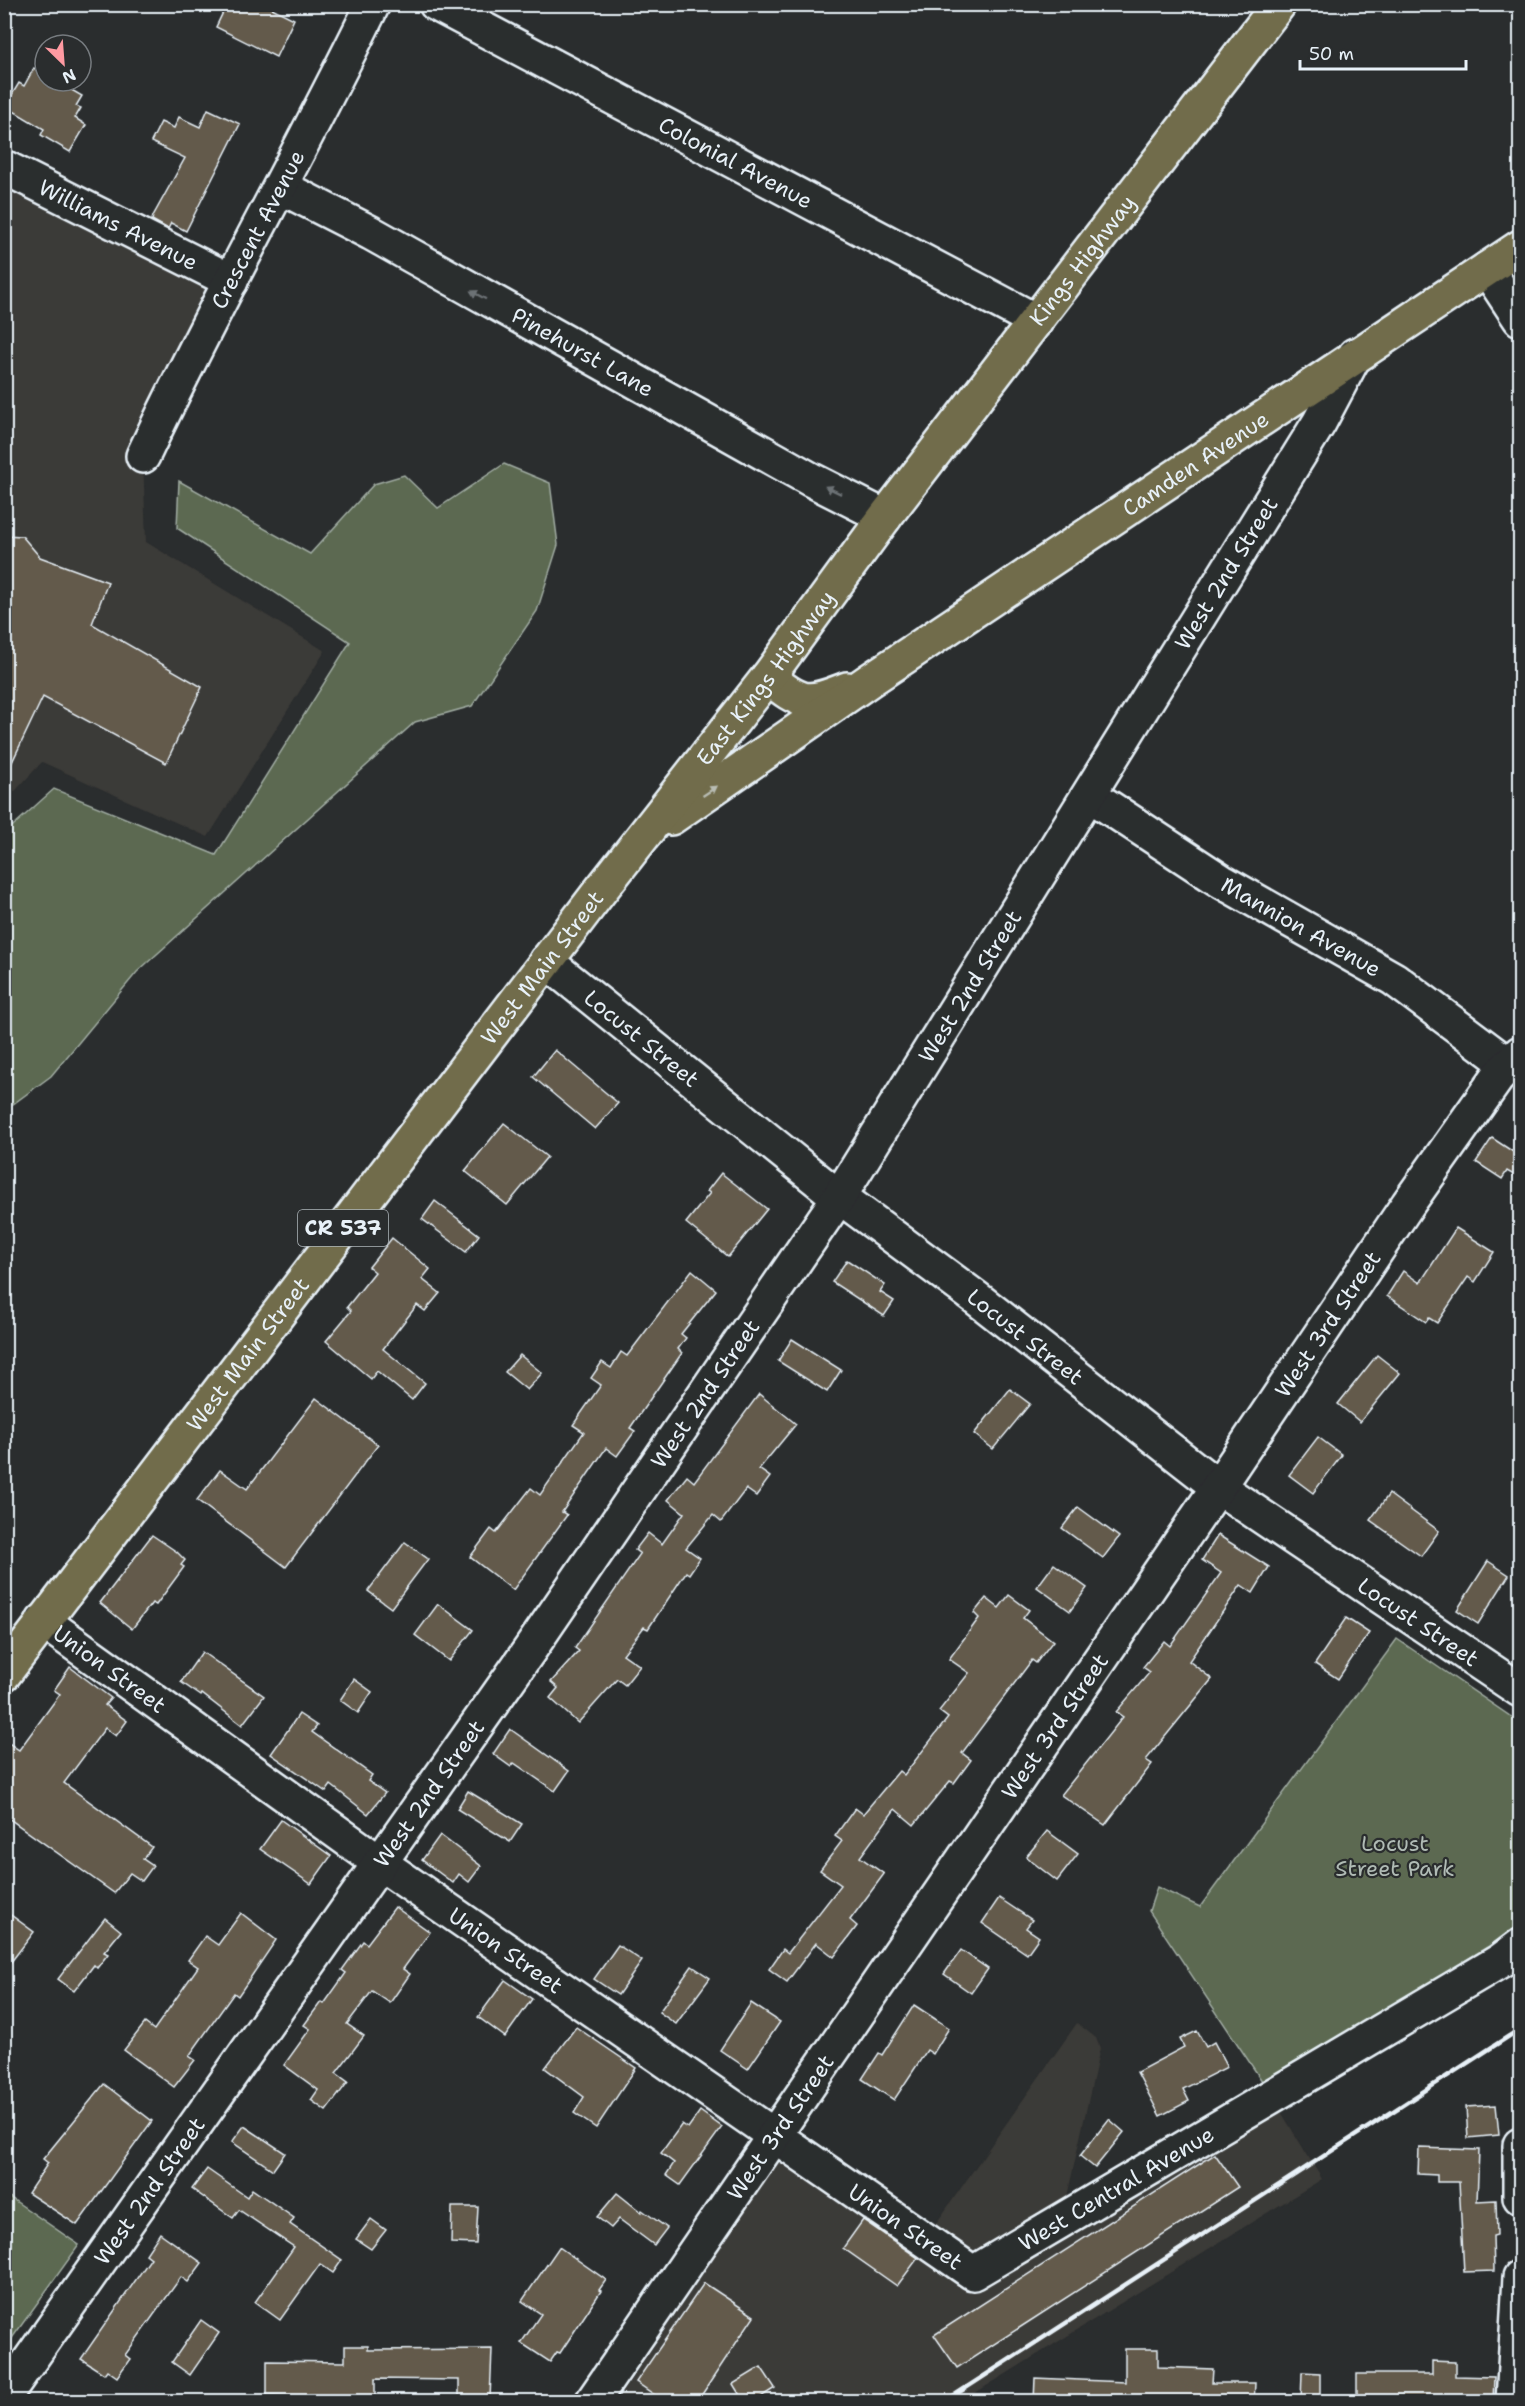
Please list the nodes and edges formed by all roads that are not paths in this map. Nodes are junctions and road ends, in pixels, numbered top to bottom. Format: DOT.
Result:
graph roads {
  1 [pos="373,4"];
  2 [pos="436,4"];
  3 [pos="1279,4"];
  4 [pos="4,167"];
  5 [pos="281,187"];
  6 [pos="1521,247"];
  7 [pos="1487,269"];
  8 [pos="231,281"];
  9 [pos="1521,319"];
  10 [pos="1036,321"];
  11 [pos="1355,355"];
  12 [pos="143,456"];
  13 [pos="885,517"];
  14 [pos="768,677"];
  15 [pos="870,680"];
  16 [pos="1090,795"];
  17 [pos="645,836"];
  18 [pos="546,962"];
  19 [pos="1515,1059"];
  20 [pos="839,1197"];
  21 [pos="1218,1487"];
  22 [pos="43,1621"];
  23 [pos="4,1674"];
  24 [pos="1521,1690"];
  25 [pos="380,1863"];
  26 [pos="1521,1946"];
  27 [pos="774,2136"];
  28 [pos="1521,2145"];
  29 [pos="1521,2197"];
  30 [pos="973,2273"];
  31 [pos="1521,2277"];
  32 [pos="4,2397"];
  33 [pos="592,2402"];
  34 [pos="1513,2402"];
  1 -- 5 [label="street, Crescent Avenue"];
  2 -- 10 [label="street, Colonial Avenue"];
  3 -- 10 [label="main road, Kings Highway"];
  4 -- 8 [label="street, Williams Avenue"];
  5 -- 8 [label="street, Crescent Avenue"];
  13 -- 5 [label="street, Pinehurst Lane, one-way"];
  6 -- 7 [label="main road, Camden Avenue / CR 537"];
  7 -- 9 [label="street"];
  7 -- 11 [label="main road, Camden Avenue / CR 537"];
  8 -- 12 [label="street, Crescent Avenue"];
  10 -- 13 [label="main road, Kings Highway"];
  11 -- 15 [label="main road, Camden Avenue / CR 537"];
  11 -- 16 [label="street, West 2nd Street"];
  13 -- 14 [label="main road, East Kings Highway"];
  14 -- 15 [label="main road, Camden Avenue / CR 537"];
  14 -- 17 [label="main road, East Kings Highway / CR 537"];
  17 -- 15 [label="main road, Camden Avenue / CR 537, one-way"];
  16 -- 19 [label="street, Mannion Avenue"];
  16 -- 20 [label="street, West 2nd Street"];
  17 -- 18 [label="main road, West Main Street / CR 537"];
  18 -- 20 [label="street, Locust Street"];
  18 -- 22 [label="main road, West Main Street / CR 537"];
  19 -- 21 [label="street, West 3rd Street"];
  20 -- 21 [label="street, Locust Street"];
  20 -- 25 [label="street, West 2nd Street"];
  21 -- 24 [label="street, Locust Street"];
  21 -- 27 [label="street, West 3rd Street"];
  22 -- 23 [label="main road, West Main Street / CR 537"];
  22 -- 25 [label="street, Union Street"];
  25 -- 27 [label="street, Union Street"];
  25 -- 32 [label="street, West 2nd Street"];
  26 -- 30 [label="street, West Central Avenue"];
  27 -- 30 [label="street, Union Street"];
  27 -- 33 [label="street, West 3rd Street"];
  28 -- 29 [label="street"];
  31 -- 34 [label="street"];
}
